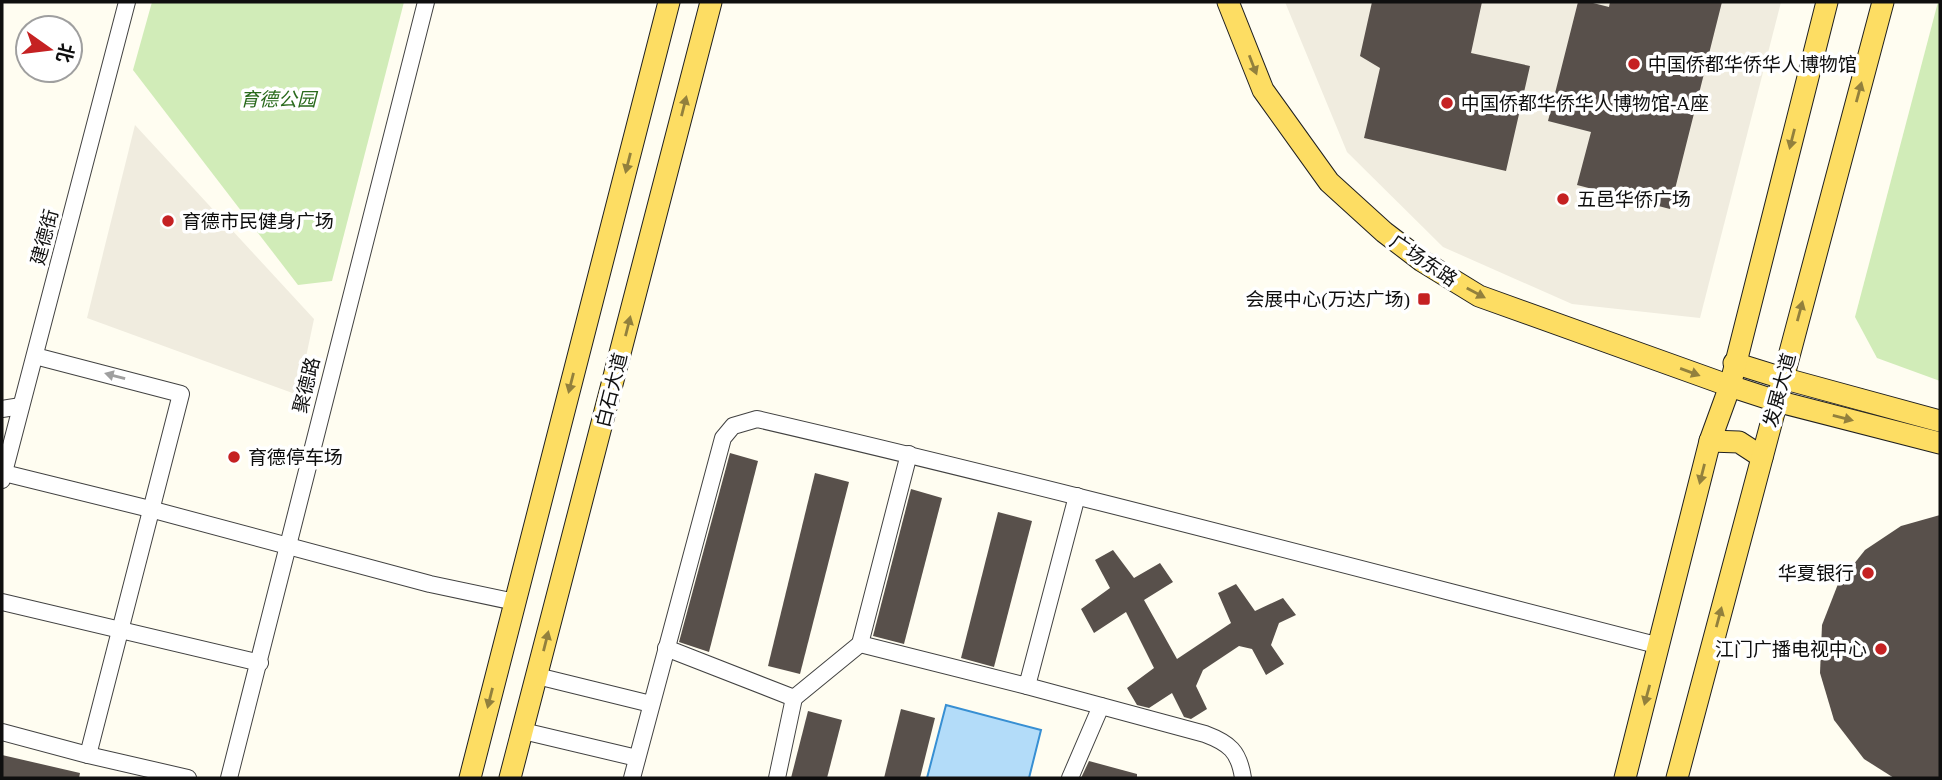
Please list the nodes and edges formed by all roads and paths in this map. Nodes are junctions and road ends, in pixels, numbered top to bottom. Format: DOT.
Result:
graph roads {
  1 [pos="127,2"];
  2 [pos="426,2"];
  3 [pos="669,2"];
  4 [pos="711,2"];
  5 [pos="1228,2"];
  6 [pos="1827,2"];
  7 [pos="1883,2"];
  8 [pos="35,356"];
  9 [pos="1734,363"];
  10 [pos="1782,378"];
  11 [pos="1730,386"];
  12 [pos="1776,401"];
  13 [pos="20,406"];
  14 [pos="2,409"];
  15 [pos="1940,421"];
  16 [pos="1710,441"];
  17 [pos="1940,443"];
  18 [pos="909,454"];
  19 [pos="1762,457"];
  20 [pos="3,478"];
  21 [pos="1077,496"];
  22 [pos="150,509"];
  23 [pos="286,546"];
  24 [pos="2,602"];
  25 [pos="515,602"];
  26 [pos="121,629"];
  27 [pos="860,644"];
  28 [pos="1660,646"];
  29 [pos="666,648"];
  30 [pos="260,663"];
  31 [pos="537,676"];
  32 [pos="1027,686"];
  33 [pos="794,698"];
  34 [pos="652,704"];
  35 [pos="1101,706"];
  36 [pos="523,731"];
  37 [pos="2,732"];
  38 [pos="89,755"];
  39 [pos="637,758"];
  40 [pos="188,778"];
  41 [pos="229,778"];
  42 [pos="470,778"];
  43 [pos="510,778"];
  44 [pos="632,778"];
  45 [pos="776,778"];
  46 [pos="1070,778"];
  47 [pos="1242,778"];
  48 [pos="1625,778"];
  49 [pos="1677,778"];
  1 -- 8 [label="street, 建德街"];
  2 -- 23 [label="street, 聚德路"];
  3 -- 25 [label="main road, 白石大道, one-way"];
  31 -- 4 [label="main road, 白石大道, one-way"];
  5 -- 11 [label="main road, 广场东路, one-way"];
  6 -- 9 [label="main road, one-way"];
  10 -- 7 [label="main road, 发展大道, one-way"];
  8 -- 13 [label="street, 建德街"];
  22 -- 8 [label="street, one-way"];
  9 -- 10 [label="main road"];
  9 -- 11 [label="main road"];
  10 -- 12 [label="main road, 发展大道"];
  10 -- 15 [label="main road"];
  11 -- 12 [label="main road, 广场东路"];
  11 -- 16 [label="main road"];
  12 -- 17 [label="main road, 广场东路, one-way"];
  12 -- 19 [label="main road, 发展大道"];
  13 -- 14 [label="street"];
  13 -- 20 [label="street, 建德街"];
  16 -- 19 [label="main road"];
  16 -- 28 [label="main road, one-way"];
  18 -- 21 [label="street"];
  18 -- 27 [label="street"];
  18 -- 29 [label="street"];
  49 -- 19 [label="main road, 发展大道, one-way"];
  20 -- 22 [label="street"];
  21 -- 28 [label="street"];
  21 -- 32 [label="street"];
  22 -- 23 [label="street"];
  22 -- 26 [label="street"];
  23 -- 25 [label="street"];
  23 -- 30 [label="street, 聚德路"];
  24 -- 26 [label="street"];
  25 -- 42 [label="main road, 白石大道, one-way"];
  26 -- 30 [label="street"];
  26 -- 38 [label="street"];
  27 -- 32 [label="street"];
  27 -- 33 [label="street"];
  28 -- 48 [label="main road, one-way"];
  29 -- 33 [label="street"];
  29 -- 34 [label="street"];
  30 -- 41 [label="street, 聚德路"];
  31 -- 34 [label="street"];
  31 -- 36 [label="main road, 白石大道"];
  32 -- 35 [label="street"];
  33 -- 45 [label="street"];
  34 -- 39 [label="street"];
  35 -- 46 [label="street"];
  35 -- 47 [label="street"];
  36 -- 39 [label="street"];
  36 -- 43 [label="main road, 白石大道"];
  37 -- 38 [label="street"];
  38 -- 40 [label="street"];
  39 -- 44 [label="street"];
}
